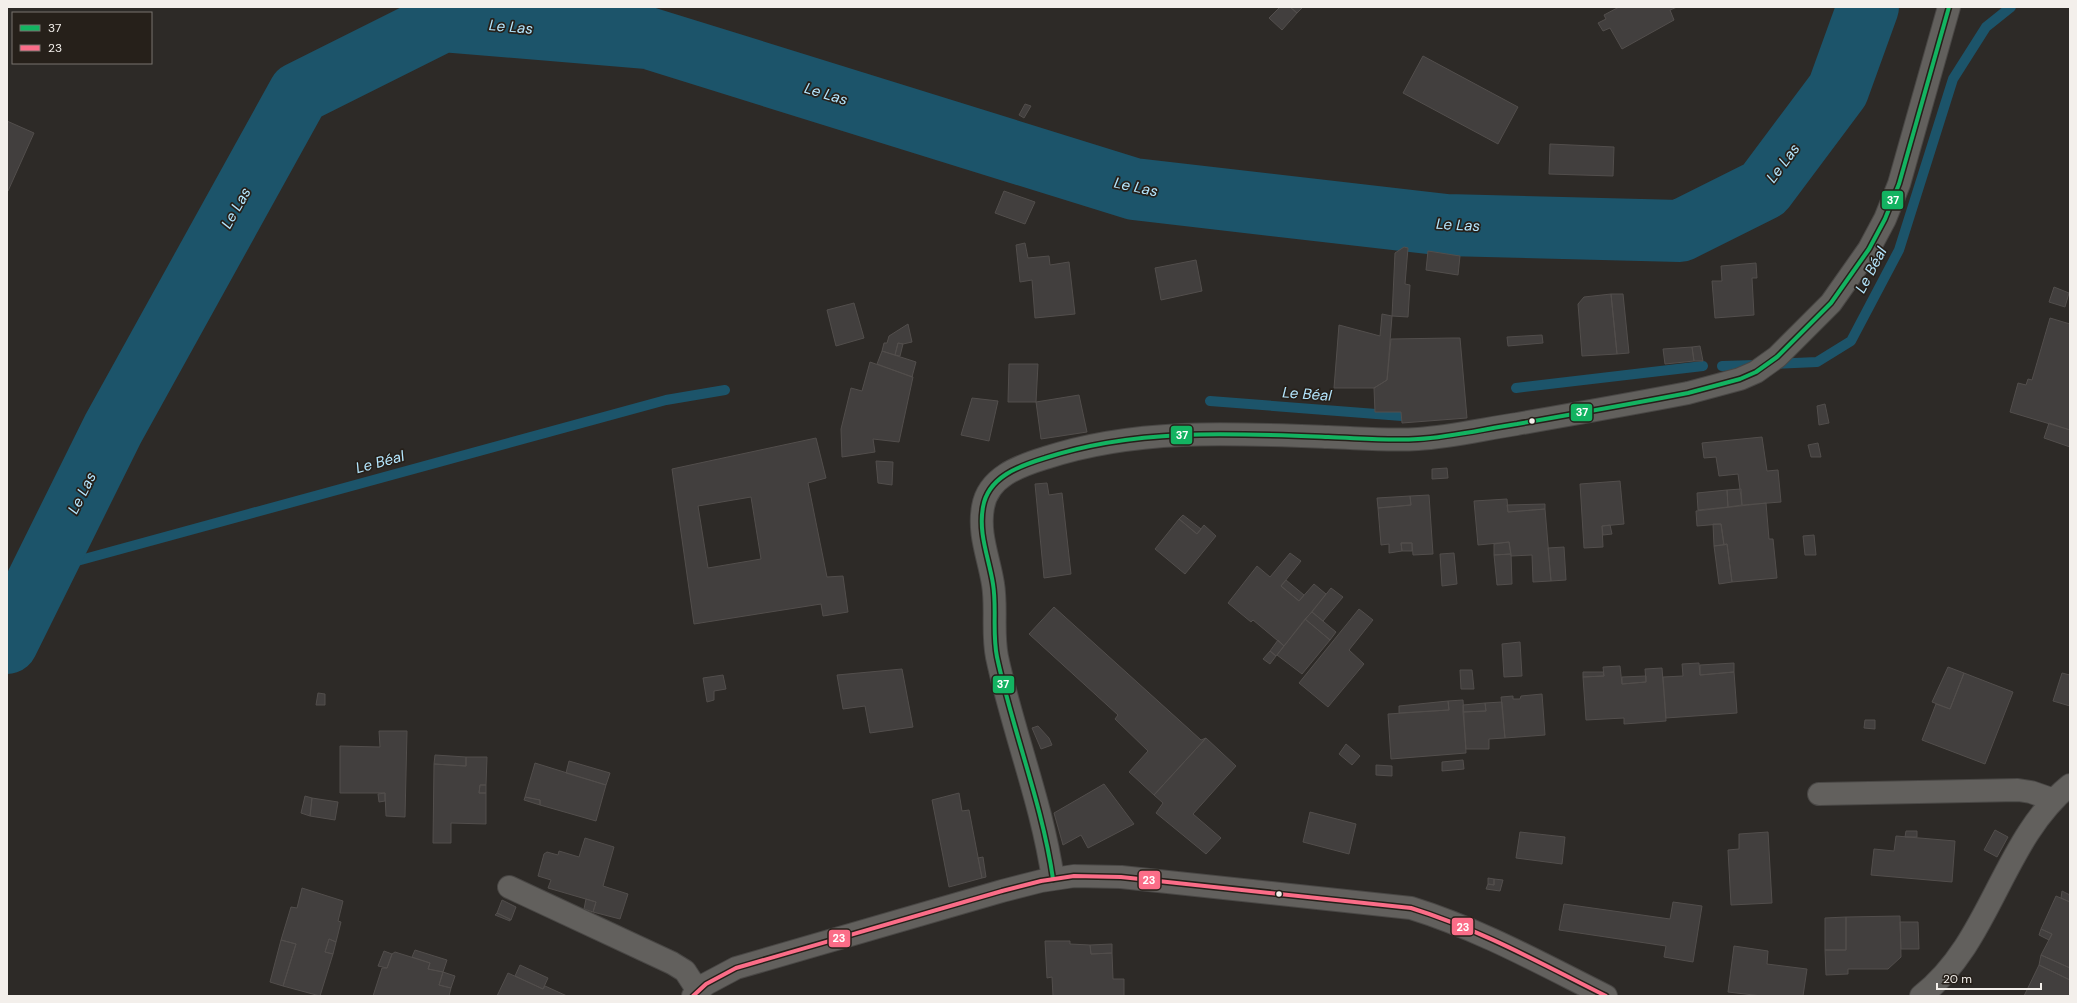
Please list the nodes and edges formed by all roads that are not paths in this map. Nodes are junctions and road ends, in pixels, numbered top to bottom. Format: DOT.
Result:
graph roads {
  1 [pos="1949,7"];
  2 [pos="2070,785"];
  3 [pos="1819,794"];
  4 [pos="2054,800"];
  5 [pos="1053,879"];
  6 [pos="509,887"];
  7 [pos="696,993"];
  8 [pos="1606,996"];
  9 [pos="1922,996"];
  1 -- 5 [label="street"];
  2 -- 4 [label="street"];
  3 -- 4 [label="street"];
  4 -- 9 [label="street"];
  5 -- 7 [label="street"];
  5 -- 8 [label="street"];
  6 -- 7 [label="street"];
}
